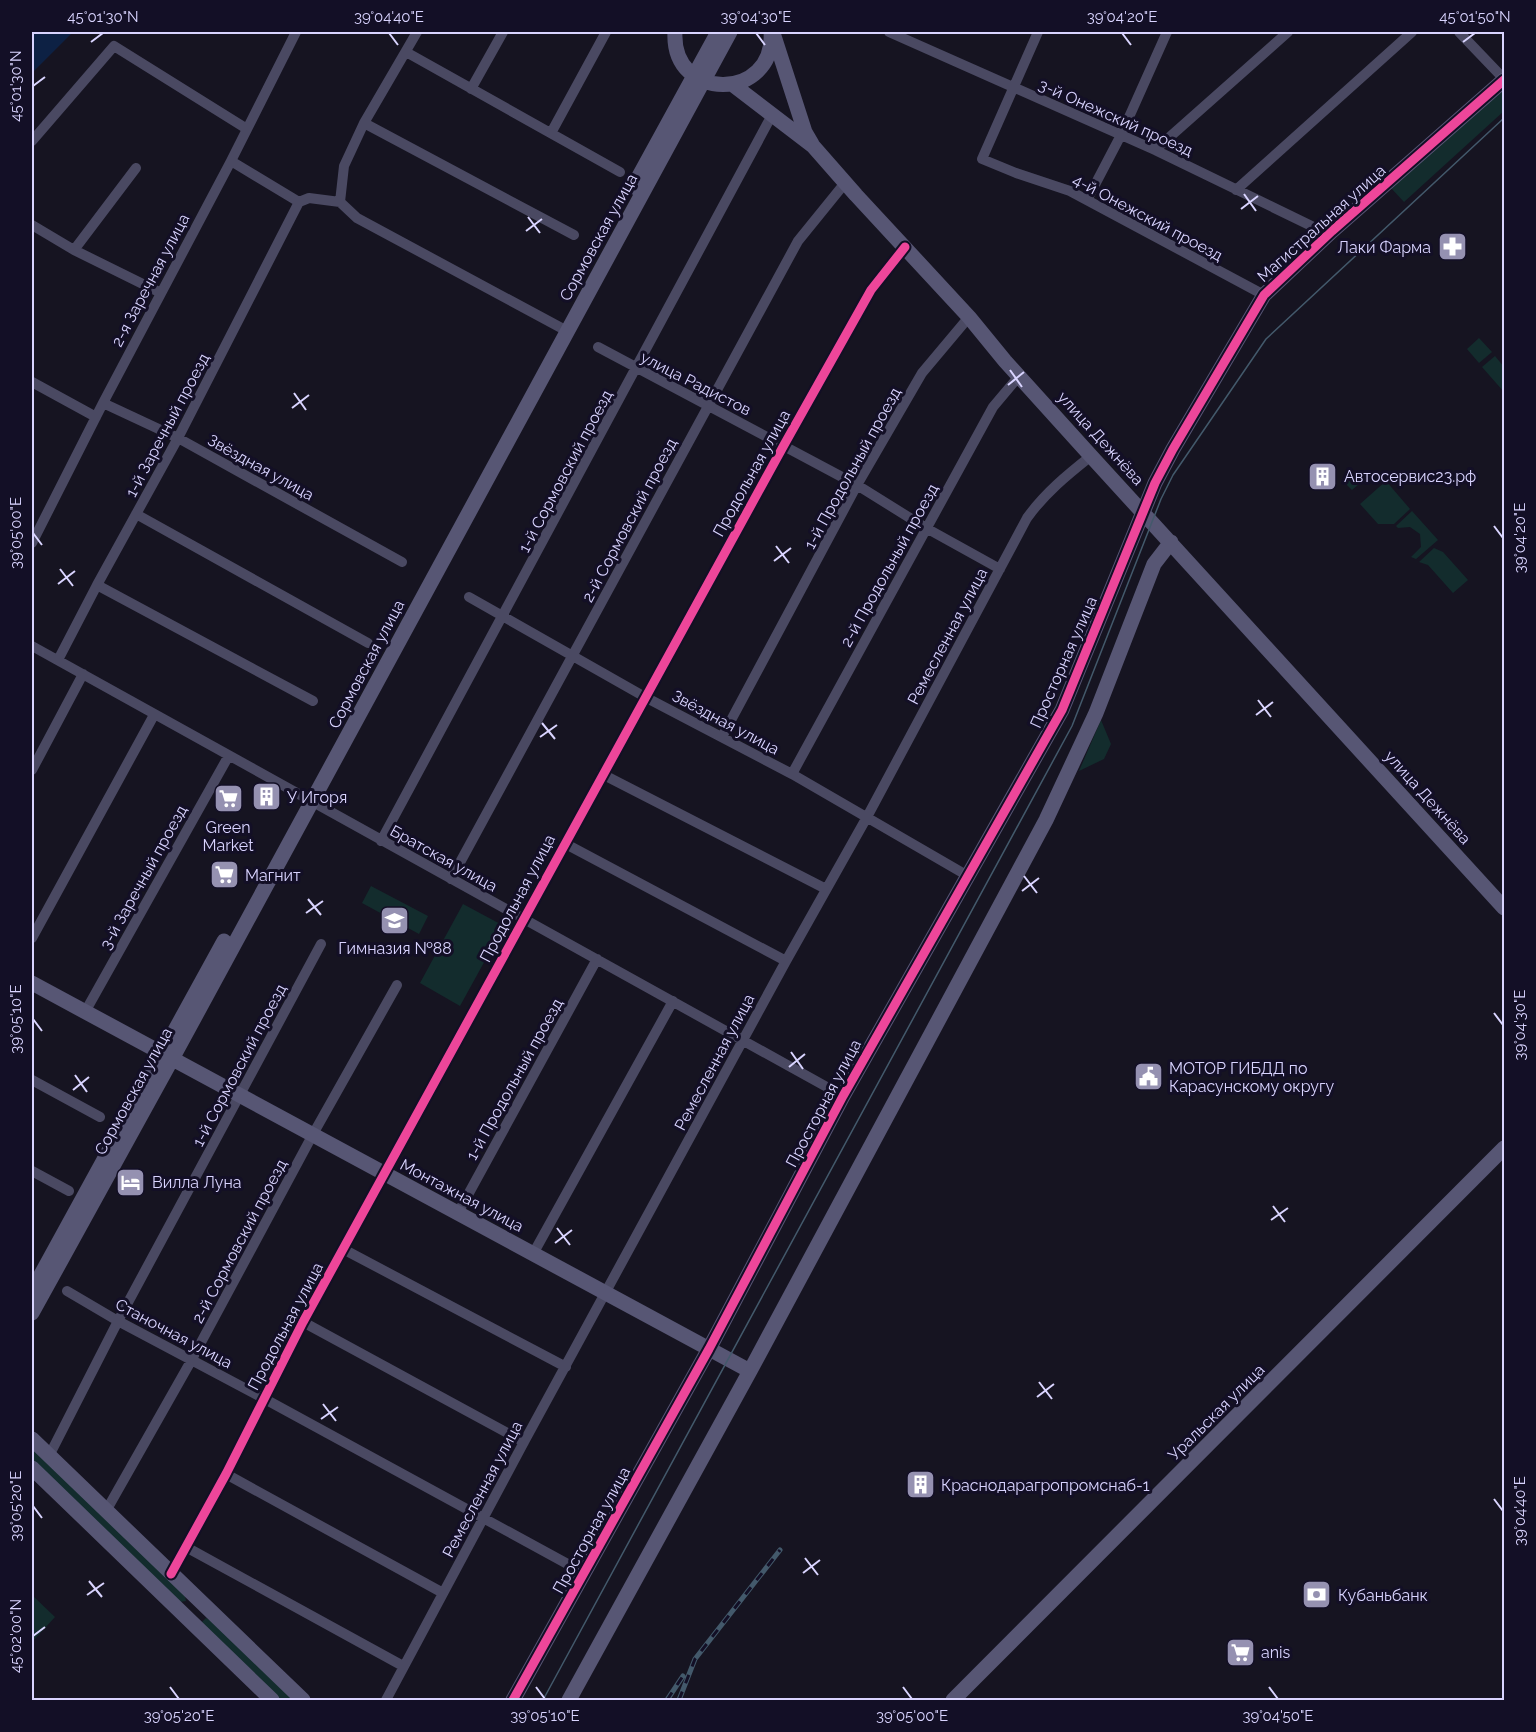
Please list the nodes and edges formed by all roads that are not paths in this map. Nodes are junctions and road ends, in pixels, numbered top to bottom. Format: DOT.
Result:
graph roads {
  1 [pos="296,32"];
  2 [pos="417,32"];
  3 [pos="503,32"];
  4 [pos="606,32"];
  5 [pos="674,32"];
  6 [pos="718,32"];
  7 [pos="730,32"];
  8 [pos="772,32"];
  9 [pos="889,32"];
  10 [pos="1038,32"];
  11 [pos="1167,32"];
  12 [pos="1288,32"];
  13 [pos="1413,32"];
  14 [pos="1459,32"];
  15 [pos="406,52"];
  16 [pos="698,78"];
  17 [pos="1504,80"];
  18 [pos="732,84"];
  19 [pos="1012,88"];
  20 [pos="471,89"];
  21 [pos="772,115"];
  22 [pos="364,123"];
  23 [pos="248,129"];
  24 [pos="551,133"];
  25 [pos="1121,135"];
  26 [pos="32,141"];
  27 [pos="813,146"];
  28 [pos="1155,150"];
  29 [pos="231,161"];
  30 [pos="136,168"];
  31 [pos="620,172"];
  32 [pos="845,183"];
  33 [pos="1236,190"];
  34 [pos="1087,200"];
  35 [pos="299,202"];
  36 [pos="340,202"];
  37 [pos="32,225"];
  38 [pos="1328,234"];
  39 [pos="574,236"];
  40 [pos="905,247"];
  41 [pos="74,250"];
  42 [pos="160,293"];
  43 [pos="1264,295"];
  44 [pos="969,317"];
  45 [pos="563,329"];
  46 [pos="598,347"];
  47 [pos="637,369"];
  48 [pos="1020,375"];
  49 [pos="32,382"];
  50 [pos="103,402"];
  51 [pos="707,406"];
  52 [pos="96,417"];
  53 [pos="178,438"];
  54 [pos="784,445"];
  55 [pos="1092,456"];
  56 [pos="857,485"];
  57 [pos="1144,513"];
  58 [pos="136,514"];
  59 [pos="926,528"];
  60 [pos="1171,542"];
  61 [pos="32,543"];
  62 [pos="402,562"];
  63 [pos="1000,569"];
  64 [pos="97,585"];
  65 [pos="470,597"];
  66 [pos="504,616"];
  67 [pos="368,643"];
  68 [pos="32,646"];
  69 [pos="572,657"];
  70 [pos="58,660"];
  71 [pos="83,674"];
  72 [pos="645,697"];
  73 [pos="313,701"];
  74 [pos="154,715"];
  75 [pos="722,737"];
  76 [pos="228,757"];
  77 [pos="32,770"];
  78 [pos="602,774"];
  79 [pos="792,774"];
  80 [pos="307,800"];
  81 [pos="867,817"];
  82 [pos="381,841"];
  83 [pos="564,843"];
  84 [pos="968,876"];
  85 [pos="451,879"];
  86 [pos="826,889"];
  87 [pos="1504,908"];
  88 [pos="523,919"];
  89 [pos="32,938"];
  90 [pos="321,944"];
  91 [pos="597,959"];
  92 [pos="786,961"];
  93 [pos="32,983"];
  94 [pos="398,985"];
  95 [pos="674,1001"];
  96 [pos="85,1012"];
  97 [pos="744,1040"];
  98 [pos="167,1056"];
  99 [pos="32,1080"];
  100 [pos="239,1095"];
  101 [pos="843,1096"];
  102 [pos="100,1117"];
  103 [pos="312,1136"];
  104 [pos="1504,1150"];
  105 [pos="32,1171"];
  106 [pos="384,1173"];
  107 [pos="69,1191"];
  108 [pos="458,1214"];
  109 [pos="343,1249"];
  110 [pos="533,1254"];
  111 [pos="67,1290"];
  112 [pos="32,1291"];
  113 [pos="606,1294"];
  114 [pos="32,1313"];
  115 [pos="118,1321"];
  116 [pos="303,1322"];
  117 [pos="709,1349"];
  118 [pos="191,1361"];
  119 [pos="566,1367"];
  120 [pos="750,1371"];
  121 [pos="263,1398"];
  122 [pos="1246,1409"];
  123 [pos="32,1439"];
  124 [pos="524,1442"];
  125 [pos="49,1456"];
  126 [pos="32,1468"];
  127 [pos="226,1474"];
  128 [pos="106,1511"];
  129 [pos="484,1519"];
  130 [pos="186,1547"];
  131 [pos="584,1573"];
  132 [pos="171,1574"];
  133 [pos="443,1593"];
  134 [pos="199,1601"];
  135 [pos="185,1616"];
  136 [pos="403,1666"];
  137 [pos="272,1701"];
  138 [pos="303,1701"];
  139 [pos="386,1701"];
  140 [pos="513,1701"];
  141 [pos="569,1701"];
  142 [pos="953,1701"];
  143 [pos="958,1701"];
  1 -- 23 [label="street, 2-я Заречная улица"];
  2 -- 15 [label="street"];
  3 -- 20 [label="street"];
  4 -- 24 [label="street"];
  5 -- 16 [label="street"];
  6 -- 16 [label="street, Сормовская улица"];
  7 -- 16 [label="street, Сормовская улица"];
  8 -- 18 [label="street"];
  8 -- 27 [label="street"];
  9 -- 19 [label="street, 3-й Онежский проезд"];
  10 -- 19 [label="street"];
  11 -- 25 [label="street"];
  12 -- 28 [label="street"];
  13 -- 33 [label="street"];
  14 -- 17 [label="street"];
  15 -- 20 [label="street"];
  15 -- 22 [label="street"];
  16 -- 18 [label="street"];
  16 -- 45 [label="street, Сормовская улица"];
  17 -- 38 [label="street, Магистральная улица"];
  18 -- 21 [label="street, улица Дежнёва"];
  19 -- 25 [label="street, 3-й Онежский проезд"];
  19 -- 34 [label="street, 4-й Онежский проезд"];
  20 -- 24 [label="street"];
  21 -- 27 [label="street, улица Дежнёва"];
  21 -- 47 [label="street, 1-й Сормовский проезд"];
  22 -- 36 [label="street"];
  22 -- 39 [label="street"];
  23 -- 26 [label="street"];
  23 -- 29 [label="street, 2-я Заречная улица"];
  24 -- 31 [label="street"];
  25 -- 28 [label="street, 3-й Онежский проезд"];
  25 -- 34 [label="street"];
  27 -- 32 [label="street, улица Дежнёва"];
  28 -- 33 [label="street, 3-й Онежский проезд"];
  29 -- 35 [label="street"];
  29 -- 42 [label="street, 2-я Заречная улица"];
  30 -- 41 [label="street"];
  32 -- 40 [label="street, улица Дежнёва"];
  32 -- 51 [label="street, 2-й Сормовский проезд"];
  33 -- 38 [label="street, 3-й Онежский проезд"];
  34 -- 43 [label="street, 4-й Онежский проезд"];
  35 -- 36 [label="street"];
  35 -- 53 [label="street, 1-й Заречный проезд"];
  36 -- 45 [label="street"];
  37 -- 41 [label="street"];
  38 -- 43 [label="street, Магистральная улица"];
  40 -- 44 [label="street, улица Дежнёва"];
  40 -- 54 [label="street, Продольная улица"];
  41 -- 42 [label="street"];
  42 -- 50 [label="street, 2-я Заречная улица"];
  43 -- 57 [label="street, Магистральная улица"];
  44 -- 48 [label="street, улица Дежнёва"];
  44 -- 56 [label="street, 1-й Продольный проезд"];
  45 -- 80 [label="street, Сормовская улица"];
  46 -- 47 [label="street, улица Радистов"];
  47 -- 51 [label="street, улица Радистов"];
  47 -- 66 [label="street, 1-й Сормовский проезд"];
  48 -- 55 [label="street, улица Дежнёва"];
  48 -- 59 [label="street, 2-й Продольный проезд"];
  49 -- 52 [label="street"];
  50 -- 52 [label="street, 2-я Заречная улица"];
  50 -- 53 [label="street, Звёздная улица"];
  51 -- 54 [label="street, улица Радистов"];
  51 -- 69 [label="street, 2-й Сормовский проезд"];
  52 -- 61 [label="street, 2-я Заречная улица"];
  53 -- 58 [label="street, 1-й Заречный проезд"];
  53 -- 62 [label="street, Звёздная улица"];
  54 -- 56 [label="street, улица Радистов"];
  54 -- 72 [label="street, Продольная улица"];
  55 -- 57 [label="street, улица Дежнёва"];
  55 -- 63 [label="street, Ремесленная улица"];
  56 -- 59 [label="street, улица Радистов"];
  56 -- 75 [label="street, 1-й Продольный проезд"];
  57 -- 60 [label="street, улица Дежнёва"];
  57 -- 84 [label="street, Просторная улица"];
  58 -- 64 [label="street, 1-й Заречный проезд"];
  58 -- 67 [label="street"];
  59 -- 63 [label="street, улица Радистов"];
  59 -- 79 [label="street, 2-й Продольный проезд"];
  60 -- 87 [label="street, улица Дежнёва"];
  60 -- 120 [label="street"];
  63 -- 81 [label="street, Ремесленная улица"];
  64 -- 70 [label="street, 1-й Заречный проезд"];
  64 -- 73 [label="street"];
  65 -- 66 [label="street, Звёздная улица"];
  66 -- 69 [label="street, Звёздная улица"];
  66 -- 82 [label="street, 1-й Сормовский проезд"];
  68 -- 70 [label="street, Братская улица"];
  69 -- 72 [label="street, Звёздная улица"];
  69 -- 85 [label="street, 2-й Сормовский проезд"];
  70 -- 71 [label="street, Братская улица"];
  71 -- 74 [label="street, Братская улица"];
  71 -- 77 [label="street"];
  72 -- 75 [label="street, Звёздная улица"];
  72 -- 78 [label="street, Продольная улица"];
  74 -- 76 [label="street, Братская улица"];
  74 -- 89 [label="street"];
  75 -- 79 [label="street, Звёздная улица"];
  76 -- 80 [label="street, Братская улица"];
  76 -- 96 [label="street, 3-й Заречный проезд"];
  78 -- 83 [label="street, Продольная улица"];
  78 -- 86 [label="street"];
  79 -- 81 [label="street, Звёздная улица"];
  80 -- 82 [label="street, Братская улица"];
  80 -- 98 [label="street, Сормовская улица"];
  81 -- 84 [label="street, Звёздная улица"];
  81 -- 86 [label="street, Ремесленная улица"];
  82 -- 85 [label="street, Братская улица"];
  83 -- 88 [label="street, Продольная улица"];
  83 -- 92 [label="street"];
  84 -- 101 [label="street, Просторная улица"];
  85 -- 88 [label="street, Братская улица"];
  86 -- 92 [label="street, Ремесленная улица"];
  88 -- 91 [label="street, Братская улица"];
  88 -- 106 [label="street, Продольная улица"];
  90 -- 100 [label="street, 1-й Сормовский проезд"];
  91 -- 95 [label="street, Братская улица"];
  91 -- 108 [label="street, 1-й Продольный проезд"];
  92 -- 97 [label="street, Ремесленная улица"];
  93 -- 96 [label="street, Монтажная улица"];
  94 -- 103 [label="street, 2-й Сормовский проезд"];
  95 -- 97 [label="street, Братская улица"];
  95 -- 110 [label="street"];
  96 -- 98 [label="street, Монтажная улица"];
  97 -- 101 [label="street, Братская улица"];
  97 -- 113 [label="street, Ремесленная улица"];
  98 -- 100 [label="street, Монтажная улица"];
  98 -- 112 [label="street, Сормовская улица"];
  98 -- 114 [label="street, Сормовская улица"];
  99 -- 102 [label="street"];
  100 -- 103 [label="street, Монтажная улица"];
  100 -- 115 [label="street, 1-й Сормовский проезд"];
  101 -- 117 [label="street, Просторная улица"];
  103 -- 106 [label="street, Монтажная улица"];
  103 -- 118 [label="street, 2-й Сормовский проезд"];
  104 -- 122 [label="street, Уральская улица"];
  105 -- 107 [label="street"];
  106 -- 108 [label="street, Монтажная улица"];
  106 -- 109 [label="street, Продольная улица"];
  108 -- 110 [label="street, Монтажная улица"];
  109 -- 116 [label="street, Продольная улица"];
  109 -- 119 [label="street"];
  110 -- 113 [label="street, Монтажная улица"];
  111 -- 115 [label="street, Станочная улица"];
  113 -- 117 [label="street, Монтажная улица"];
  113 -- 119 [label="street, Ремесленная улица"];
  115 -- 118 [label="street, Станочная улица"];
  115 -- 125 [label="street, 1-й Сормовский проезд"];
  116 -- 121 [label="street, Продольная улица"];
  116 -- 124 [label="street"];
  117 -- 120 [label="street, Монтажная улица"];
  117 -- 131 [label="street, Просторная улица"];
  118 -- 121 [label="street, Станочная улица"];
  118 -- 128 [label="street, 2-й Сормовский проезд"];
  119 -- 124 [label="street, Ремесленная улица"];
  120 -- 141 [label="street"];
  121 -- 127 [label="street, Продольная улица"];
  121 -- 129 [label="street, Станочная улица"];
  122 -- 142 [label="street, Уральская улица"];
  122 -- 143 [label="street, Уральская улица"];
  123 -- 125 [label="street"];
  124 -- 129 [label="street, Ремесленная улица"];
  125 -- 128 [label="street"];
  126 -- 135 [label="street"];
  127 -- 130 [label="street, Продольная улица"];
  127 -- 133 [label="street"];
  128 -- 132 [label="street"];
  129 -- 131 [label="street, Станочная улица"];
  129 -- 133 [label="street, Ремесленная улица"];
  130 -- 132 [label="street, Продольная улица"];
  130 -- 136 [label="street"];
  131 -- 140 [label="street, Просторная улица"];
  132 -- 134 [label="street"];
  133 -- 136 [label="street, Ремесленная улица"];
  134 -- 135 [label="street"];
  134 -- 138 [label="street"];
  135 -- 137 [label="street"];
  136 -- 139 [label="street, Ремесленная улица"];
}
